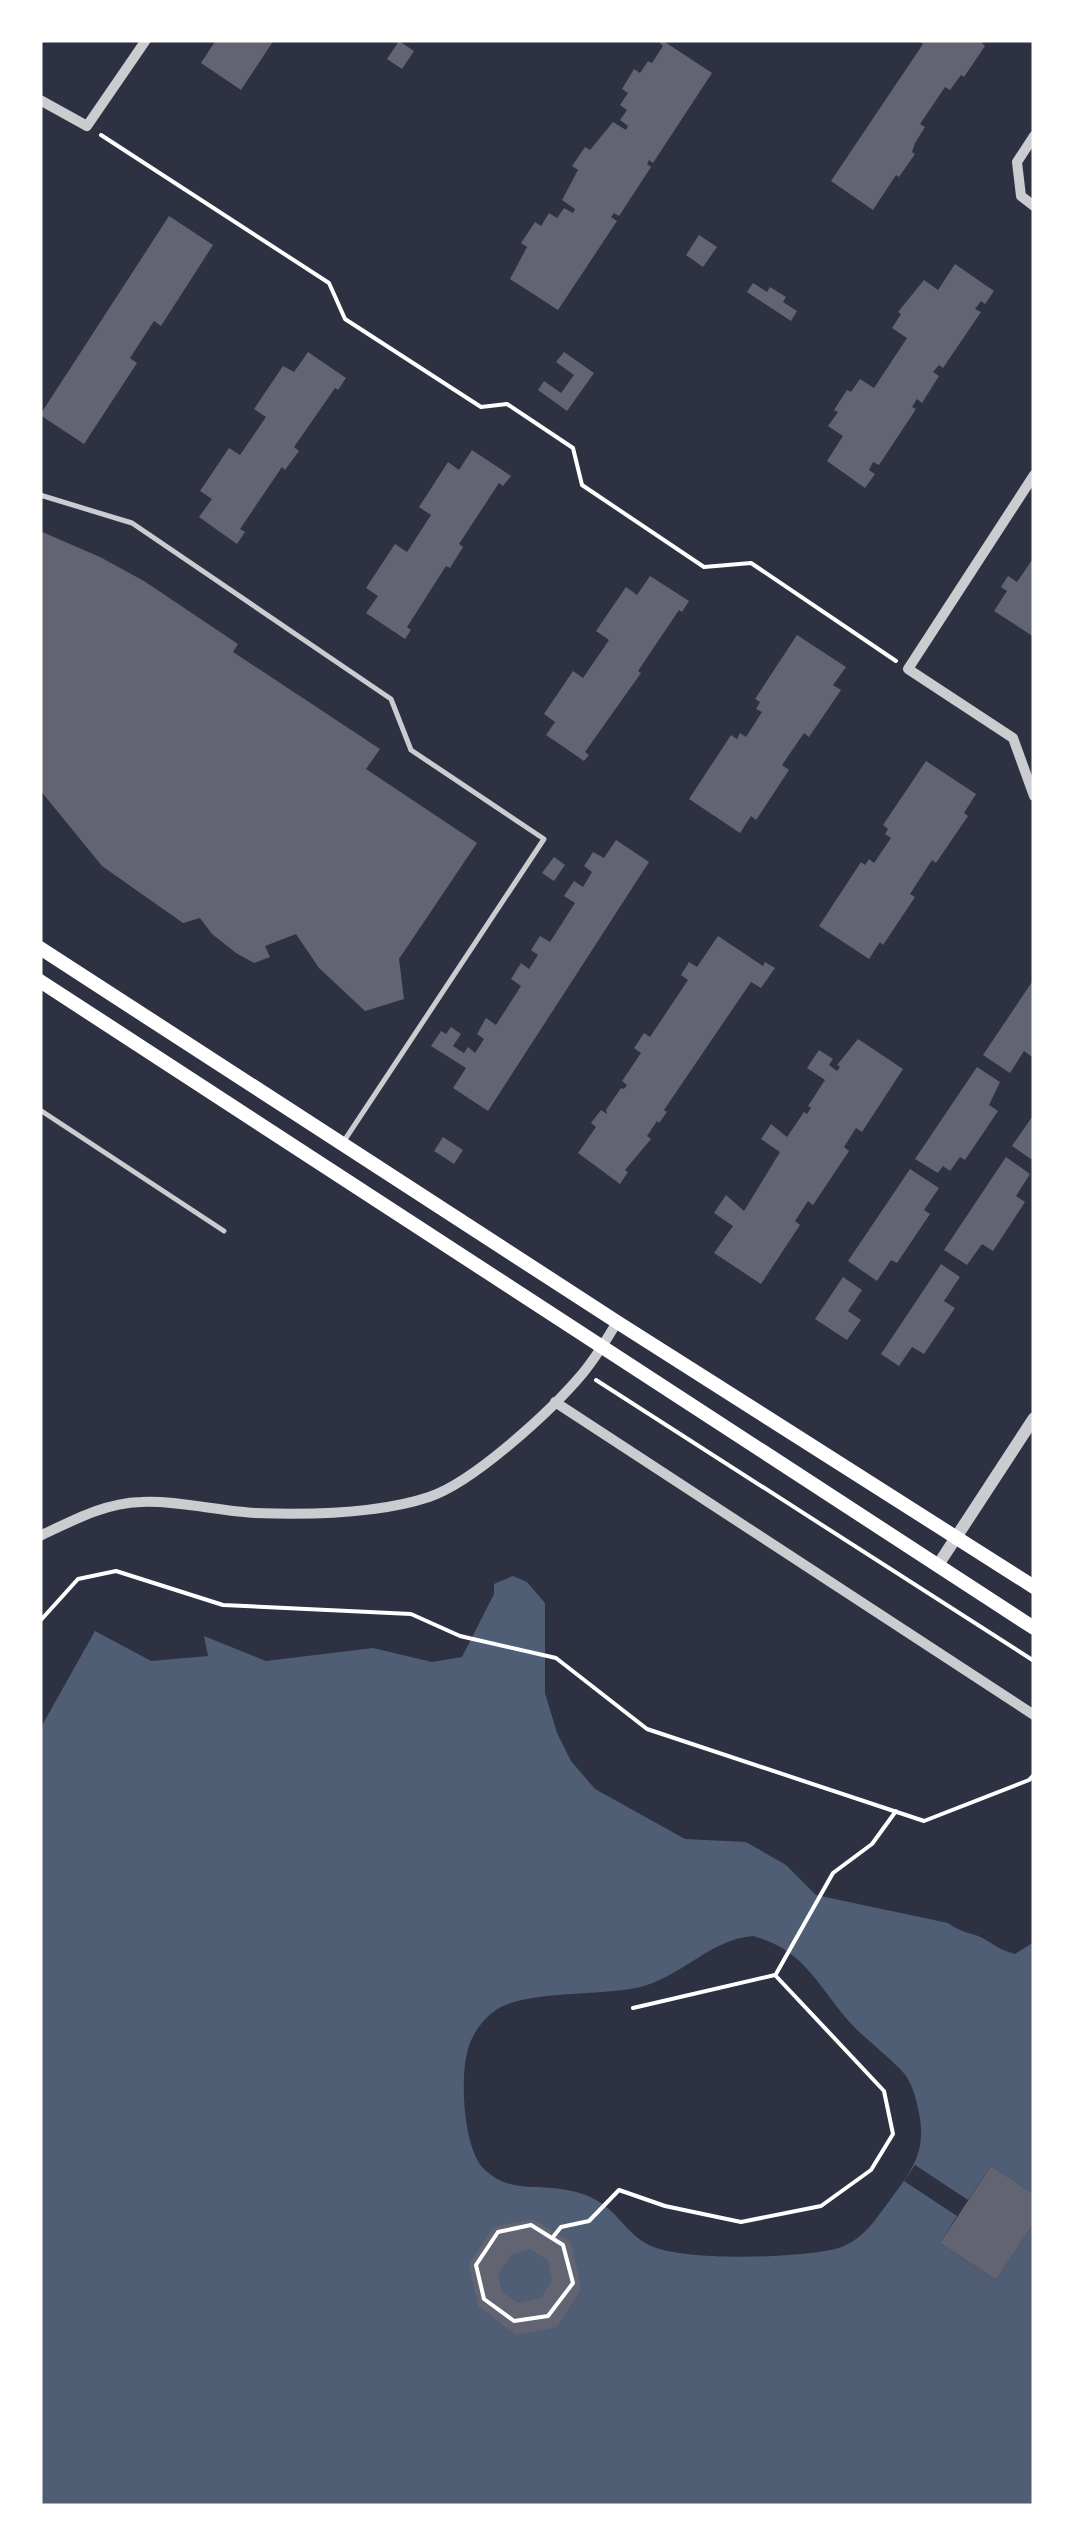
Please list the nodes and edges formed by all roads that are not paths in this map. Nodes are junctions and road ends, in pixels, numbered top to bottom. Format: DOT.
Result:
graph roads {
  1 [pos="146,40"];
  2 [pos="40,100"];
  3 [pos="1034,136"];
  4 [pos="1034,206"];
  5 [pos="1034,475"];
  6 [pos="40,495"];
  7 [pos="1034,796"];
  8 [pos="40,948"];
  9 [pos="40,981"];
  10 [pos="40,1110"];
  11 [pos="343,1144"];
  12 [pos="224,1231"];
  13 [pos="617,1322"];
  14 [pos="602,1347"];
  15 [pos="555,1402"];
  16 [pos="1034,1418"];
  17 [pos="40,1536"];
  18 [pos="956,1537"];
  19 [pos="938,1566"];
  20 [pos="1034,1587"];
  21 [pos="1034,1628"];
  22 [pos="1034,1715"];
  1 -- 2 [label="street"];
  3 -- 4 [label="street"];
  5 -- 7 [label="street"];
  6 -- 11 [label="lane"];
  8 -- 11 [label="main road"];
  9 -- 14 [label="main road"];
  10 -- 12 [label="lane"];
  11 -- 13 [label="main road"];
  13 -- 14 [label="street"];
  13 -- 18 [label="main road"];
  14 -- 15 [label="street"];
  14 -- 19 [label="main road"];
  15 -- 17 [label="street"];
  15 -- 22 [label="street"];
  16 -- 18 [label="street"];
  18 -- 19 [label="street"];
  18 -- 20 [label="main road"];
  19 -- 21 [label="main road"];
}
